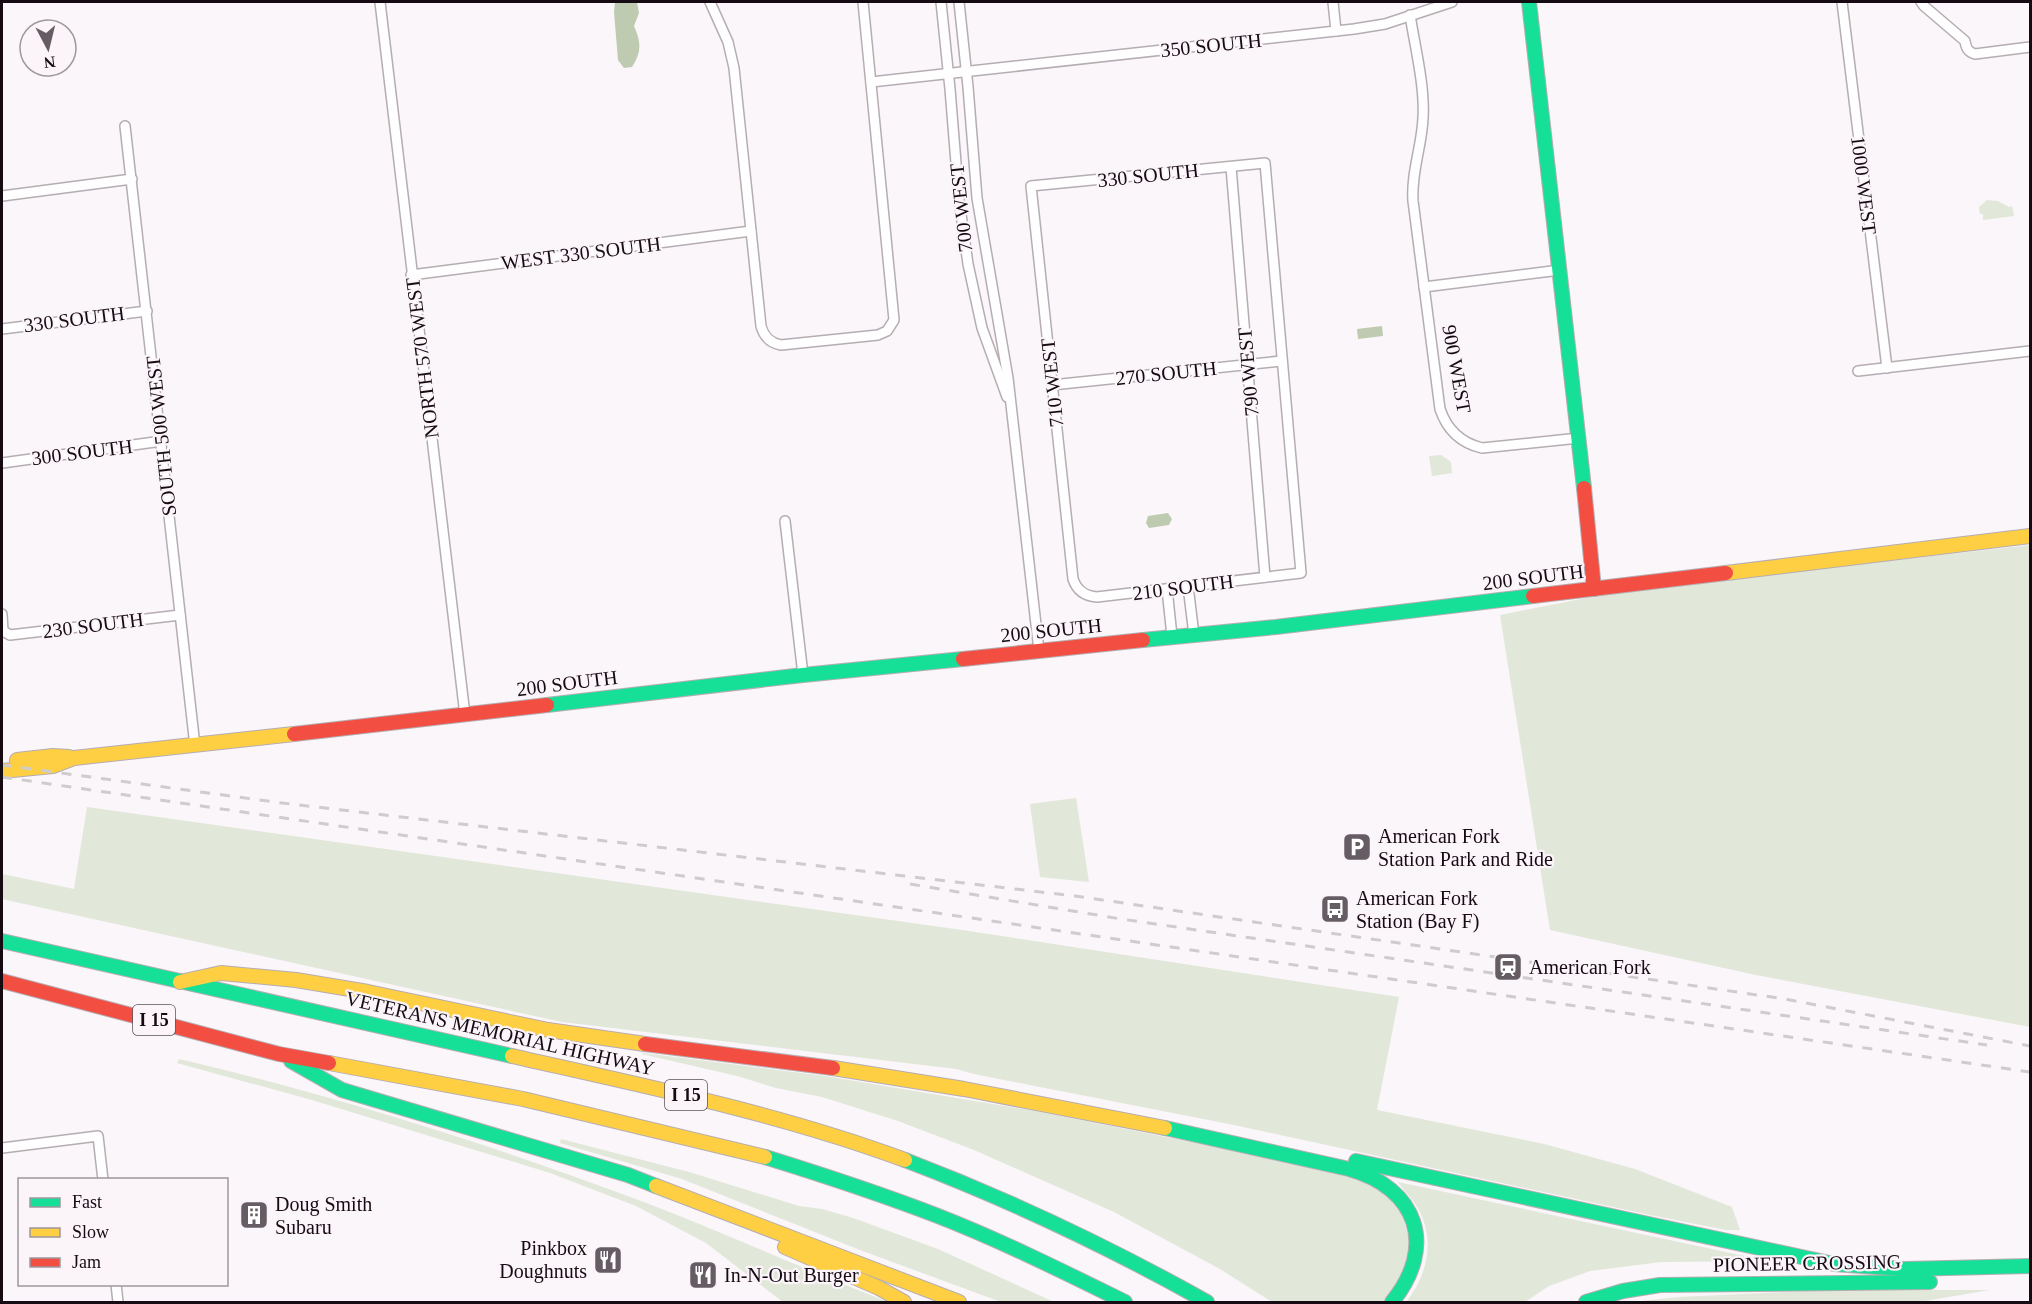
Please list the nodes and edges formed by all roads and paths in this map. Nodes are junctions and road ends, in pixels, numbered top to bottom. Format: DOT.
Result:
graph roads {
  1 [pos="380,2"];
  2 [pos="710,2"];
  3 [pos="863,2"];
  4 [pos="941,2"];
  5 [pos="959,2"];
  6 [pos="1332,2"];
  7 [pos="1452,2"];
  8 [pos="1530,2"];
  9 [pos="1842,2"];
  10 [pos="1921,2"];
  11 [pos="1410,15"];
  12 [pos="1336,31"];
  13 [pos="2031,47"];
  14 [pos="967,73"];
  15 [pos="949,75"];
  16 [pos="871,82"];
  17 [pos="126,126"];
  18 [pos="1265,164"];
  19 [pos="1231,167"];
  20 [pos="132,179"];
  21 [pos="1031,186"];
  22 [pos="2,196"];
  23 [pos="751,231"];
  24 [pos="1560,270"];
  25 [pos="411,275"];
  26 [pos="1424,287"];
  27 [pos="147,310"];
  28 [pos="2,329"];
  29 [pos="2031,351"];
  30 [pos="1281,362"];
  31 [pos="1248,365"];
  32 [pos="1887,368"];
  33 [pos="1858,371"];
  34 [pos="1052,385"];
  35 [pos="1011,408"];
  36 [pos="1579,438"];
  37 [pos="162,441"];
  38 [pos="2,463"];
  39 [pos="785,521"];
  40 [pos="2031,536"];
  41 [pos="1300,573"];
  42 [pos="1265,577"];
  43 [pos="1073,579"];
  44 [pos="1188,586"];
  45 [pos="1167,589"];
  46 [pos="1594,589"];
  47 [pos="2,614"];
  48 [pos="180,615"];
  49 [pos="1194,635"];
  50 [pos="1172,636"];
  51 [pos="1038,651"];
  52 [pos="802,675"];
  53 [pos="465,715"];
  54 [pos="195,746"];
  55 [pos="74,758"];
  56 [pos="2,762"];
  57 [pos="2,771"];
  58 [pos="2,941"];
  59 [pos="2,981"];
  60 [pos="180,982"];
  61 [pos="279,1054"];
  62 [pos="2,1148"];
  63 [pos="1267,1149"];
  64 [pos="103,1178"];
  65 [pos="706,1205"];
  66 [pos="2031,1266"];
  67 [pos="2031,1278"];
  68 [pos="1974,1281"];
  69 [pos="1952,1282"];
  70 [pos="116,1286"];
  71 [pos="118,1302"];
  72 [pos="904,1302"];
  73 [pos="959,1302"];
  74 [pos="1125,1302"];
  75 [pos="1207,1302"];
  76 [pos="1392,1302"];
  77 [pos="1586,1302"];
  1 -- 25 [label="street, NORTH 570 WEST"];
  2 -- 23 [label="street"];
  3 -- 16 [label="street"];
  4 -- 15 [label="street, 700 WEST"];
  5 -- 14 [label="street, 700 WEST"];
  6 -- 12 [label="street"];
  7 -- 11 [label="street, 350 SOUTH"];
  8 -- 24 [label="main road"];
  9 -- 32 [label="street, 1000 WEST"];
  10 -- 13 [label="street"];
  11 -- 12 [label="street, 350 SOUTH"];
  11 -- 26 [label="street, 900 WEST"];
  12 -- 14 [label="street, 350 SOUTH"];
  14 -- 15 [label="street, 350 SOUTH"];
  14 -- 35 [label="street, 700 WEST"];
  15 -- 16 [label="street, 350 SOUTH"];
  15 -- 35 [label="street, 700 WEST"];
  16 -- 23 [label="street"];
  17 -- 20 [label="street, SOUTH 500 WEST"];
  18 -- 19 [label="street, 330 SOUTH"];
  18 -- 30 [label="street, 790 WEST"];
  19 -- 21 [label="street, 330 SOUTH"];
  19 -- 31 [label="street, 790 WEST"];
  20 -- 22 [label="street"];
  20 -- 27 [label="street, SOUTH 500 WEST"];
  21 -- 34 [label="street, 710 WEST"];
  23 -- 25 [label="street, WEST 330 SOUTH"];
  24 -- 26 [label="street"];
  24 -- 36 [label="main road"];
  25 -- 53 [label="street, NORTH 570 WEST"];
  26 -- 36 [label="street, 900 WEST"];
  27 -- 28 [label="street, 330 SOUTH"];
  27 -- 37 [label="street, SOUTH 500 WEST"];
  29 -- 32 [label="street"];
  30 -- 31 [label="street, 270 SOUTH"];
  30 -- 41 [label="street, 790 WEST"];
  31 -- 34 [label="street, 270 SOUTH"];
  31 -- 42 [label="street, 790 WEST"];
  32 -- 33 [label="street"];
  34 -- 43 [label="street, 710 WEST"];
  35 -- 51 [label="street, 700 WEST"];
  36 -- 46 [label="main road"];
  37 -- 38 [label="street, 300 SOUTH"];
  37 -- 48 [label="street, SOUTH 500 WEST"];
  39 -- 52 [label="street"];
  40 -- 46 [label="main road, 200 SOUTH"];
  41 -- 42 [label="street, 210 SOUTH"];
  42 -- 44 [label="street, 210 SOUTH"];
  43 -- 45 [label="street, 210 SOUTH"];
  44 -- 45 [label="street, 210 SOUTH"];
  44 -- 49 [label="street"];
  45 -- 50 [label="street"];
  46 -- 49 [label="main road, 200 SOUTH"];
  47 -- 48 [label="street, 230 SOUTH"];
  48 -- 54 [label="street, SOUTH 500 WEST"];
  49 -- 50 [label="main road, 200 SOUTH"];
  50 -- 51 [label="main road, 200 SOUTH"];
  51 -- 52 [label="main road, 200 SOUTH"];
  52 -- 53 [label="main road, 200 SOUTH"];
  53 -- 54 [label="main road, 200 SOUTH"];
  54 -- 55 [label="main road, 200 SOUTH"];
  55 -- 56 [label="main road, 200 SOUTH"];
  55 -- 57 [label="main road, 200 SOUTH"];
  58 -- 60 [label="main road, VETERANS MEMORIAL HIGHWAY / I 15"];
  59 -- 61 [label="main road, I 15"];
  60 -- 63 [label="main road"];
  60 -- 75 [label="main road, VETERANS MEMORIAL HIGHWAY / I 15"];
  61 -- 65 [label="main road"];
  61 -- 74 [label="main road, I 15"];
  62 -- 64 [label="street"];
  63 -- 66 [label="main road"];
  63 -- 76 [label="main road"];
  65 -- 72 [label="main road"];
  65 -- 73 [label="main road"];
  67 -- 68 [label="main road"];
  69 -- 77 [label="main road, PIONEER CROSSING"];
  70 -- 71 [label="street"];
}
